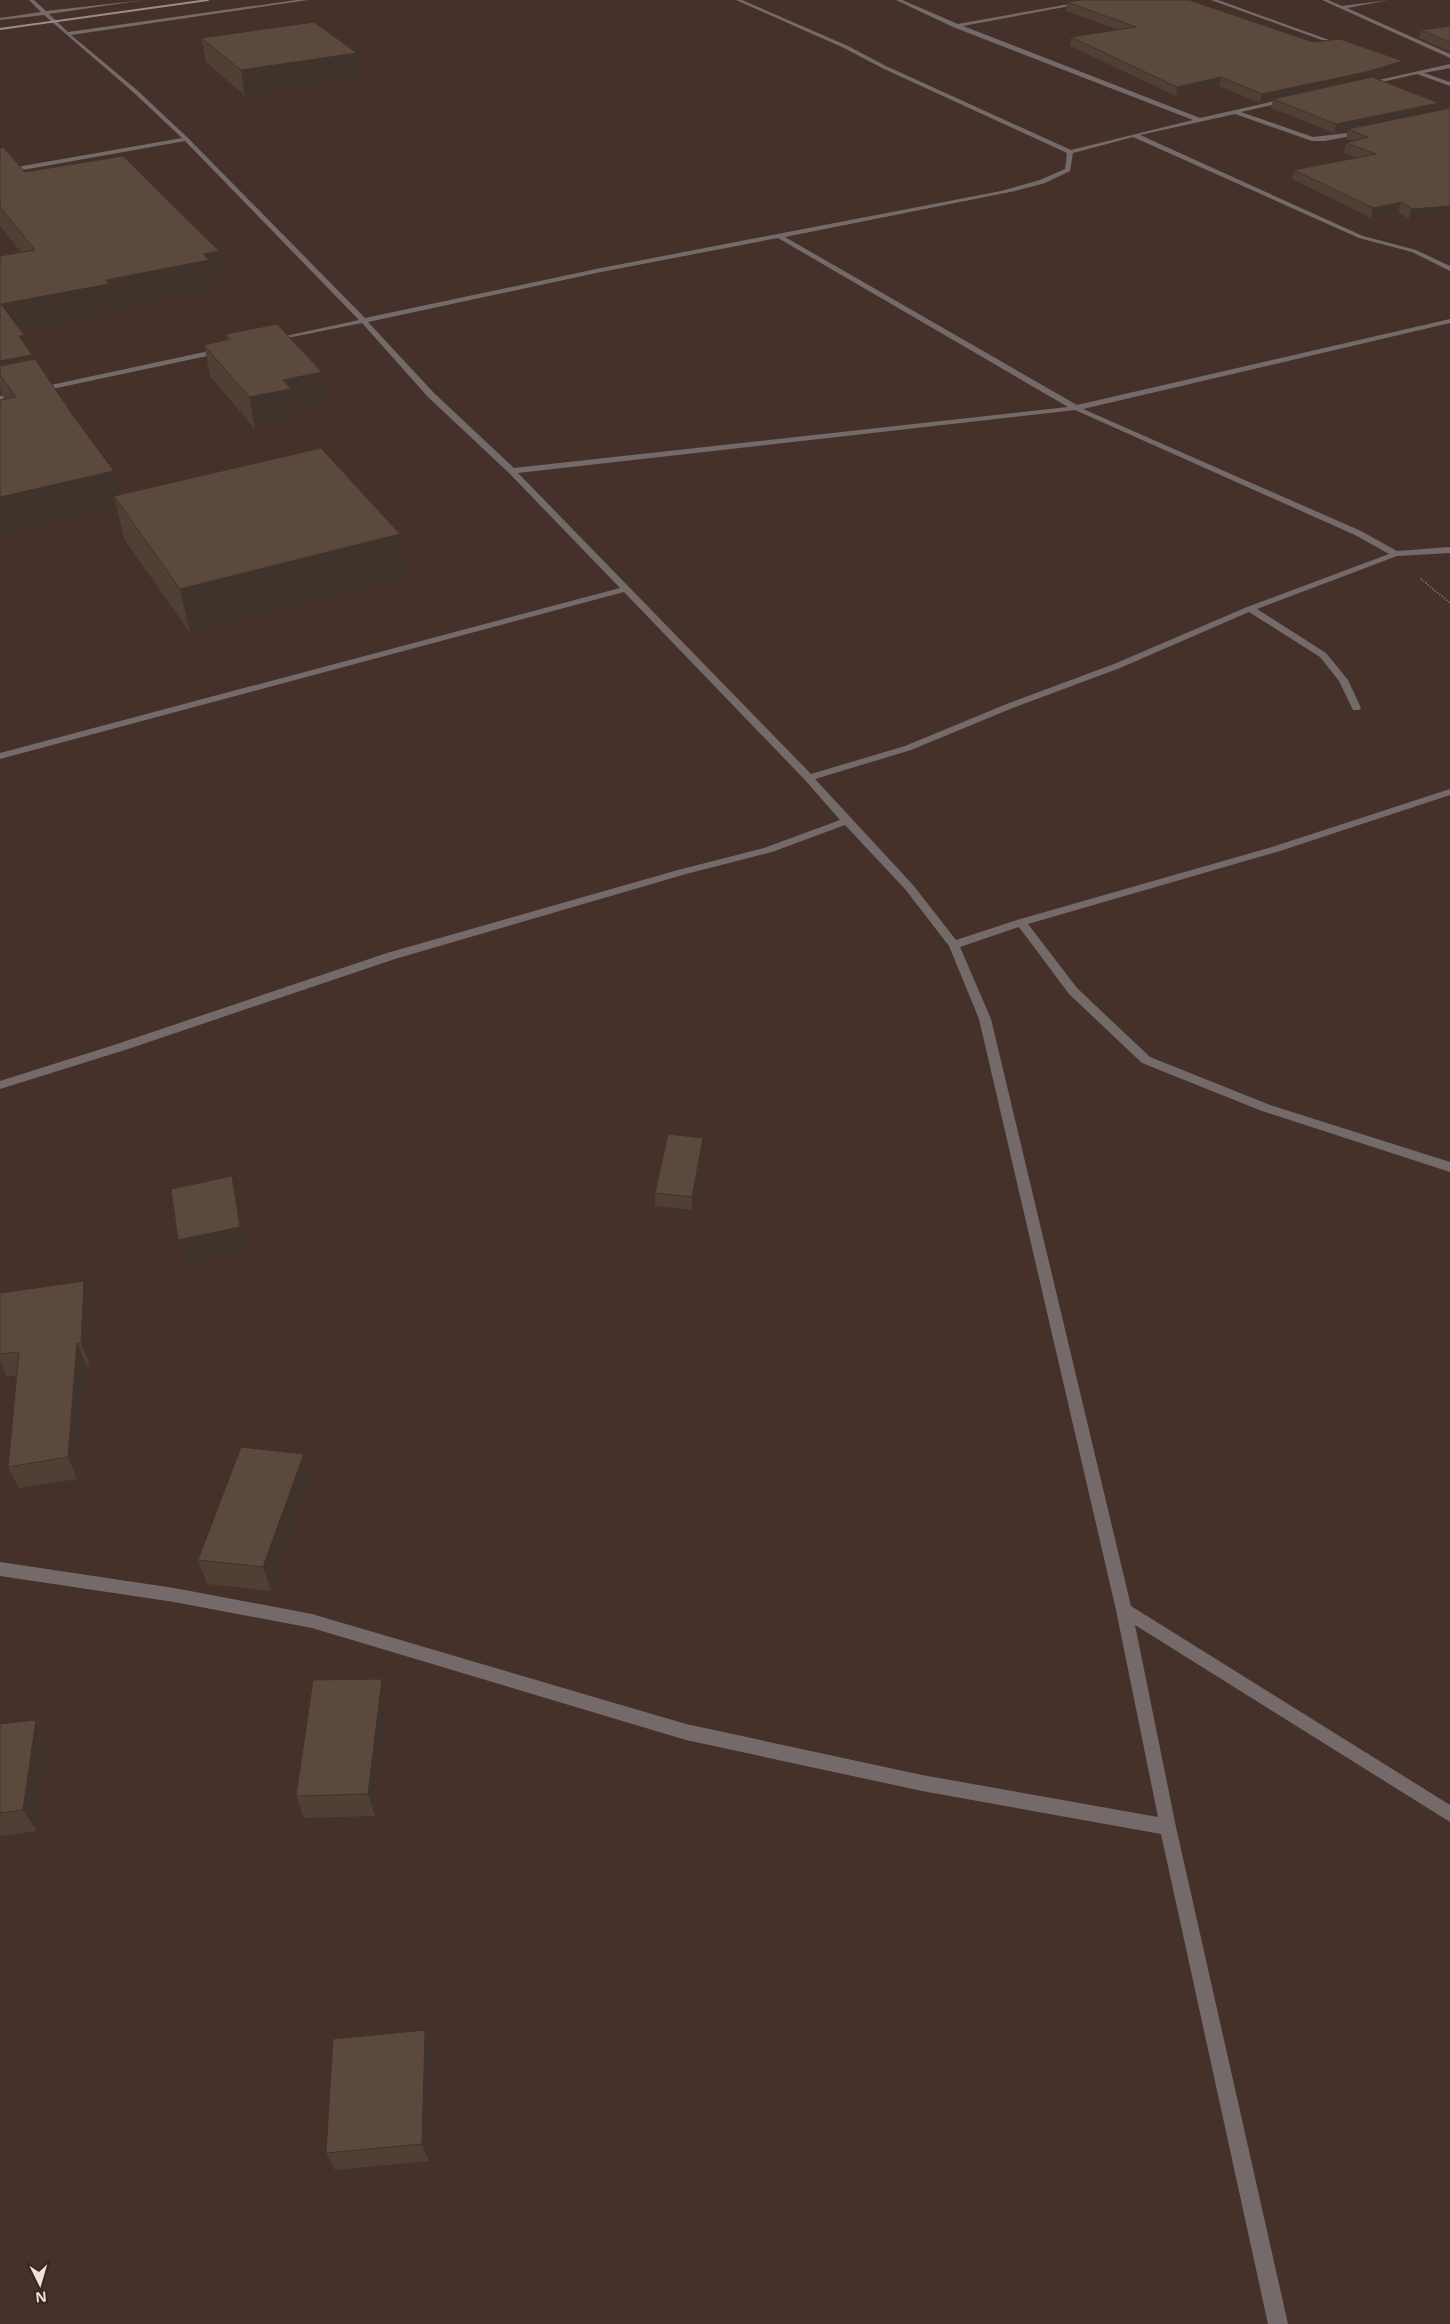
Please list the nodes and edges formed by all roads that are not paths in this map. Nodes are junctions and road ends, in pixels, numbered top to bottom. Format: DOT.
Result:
graph roads {
  1 [pos="31,0"];
  2 [pos="142,0"];
  3 [pos="306,0"];
  4 [pos="738,0"];
  5 [pos="898,0"];
  6 [pos="1100,0"];
  7 [pos="1213,0"];
  8 [pos="1324,0"];
  9 [pos="1387,0"];
  10 [pos="1342,8"];
  11 [pos="45,13"];
  12 [pos="0,19"];
  13 [pos="955,26"];
  14 [pos="67,34"];
  15 [pos="1349,48"];
  16 [pos="1450,56"];
  17 [pos="1450,66"];
  18 [pos="1409,69"];
  19 [pos="1417,72"];
  20 [pos="1450,84"];
  21 [pos="1354,86"];
  22 [pos="1299,98"];
  23 [pos="1235,112"];
  24 [pos="1199,120"];
  25 [pos="1373,129"];
  26 [pos="1134,135"];
  27 [pos="186,139"];
  28 [pos="1070,152"];
  29 [pos="0,172"];
  30 [pos="779,236"];
  31 [pos="1450,270"];
  32 [pos="364,321"];
  33 [pos="1450,322"];
  34 [pos="268,341"];
  35 [pos="230,349"];
  36 [pos="0,398"];
  37 [pos="1076,408"];
  38 [pos="512,471"];
  39 [pos="1450,550"];
  40 [pos="1396,554"];
  41 [pos="626,589"];
  42 [pos="1250,609"];
  43 [pos="1356,708"];
  44 [pos="0,756"];
  45 [pos="809,778"];
  46 [pos="1450,792"];
  47 [pos="847,822"];
  48 [pos="1021,922"];
  49 [pos="954,945"];
  50 [pos="0,1084"];
  51 [pos="1450,1167"];
  52 [pos="0,1569"];
  53 [pos="1124,1610"];
  54 [pos="1450,1814"];
  55 [pos="1168,1827"];
  56 [pos="1278,2324"];
  1 -- 11 [label="street"];
  2 -- 11 [label="street"];
  3 -- 14 [label="street"];
  4 -- 28 [label="street"];
  5 -- 13 [label="street"];
  6 -- 13 [label="street"];
  7 -- 15 [label="street"];
  8 -- 10 [label="street"];
  9 -- 10 [label="street"];
  10 -- 16 [label="street"];
  11 -- 12 [label="street"];
  11 -- 14 [label="street"];
  13 -- 24 [label="street"];
  14 -- 27 [label="street"];
  17 -- 19 [label="street"];
  18 -- 19 [label="street"];
  19 -- 20 [label="street"];
  19 -- 21 [label="street"];
  22 -- 23 [label="street"];
  23 -- 24 [label="street"];
  23 -- 25 [label="street"];
  24 -- 26 [label="street"];
  26 -- 28 [label="street"];
  26 -- 31 [label="street"];
  27 -- 29 [label="street"];
  27 -- 32 [label="street"];
  28 -- 30 [label="street"];
  30 -- 32 [label="street"];
  30 -- 37 [label="street"];
  32 -- 34 [label="street"];
  32 -- 38 [label="street"];
  33 -- 37 [label="street"];
  35 -- 36 [label="street"];
  37 -- 38 [label="street"];
  37 -- 40 [label="street"];
  38 -- 41 [label="street"];
  39 -- 40 [label="street"];
  40 -- 42 [label="street"];
  41 -- 44 [label="street"];
  41 -- 45 [label="street"];
  42 -- 43 [label="street"];
  42 -- 45 [label="street"];
  45 -- 47 [label="street"];
  46 -- 48 [label="street"];
  47 -- 49 [label="street"];
  47 -- 50 [label="street"];
  48 -- 49 [label="street"];
  48 -- 51 [label="street"];
  49 -- 53 [label="street"];
  52 -- 55 [label="street"];
  53 -- 54 [label="street"];
  53 -- 55 [label="street"];
  55 -- 56 [label="street"];
}
